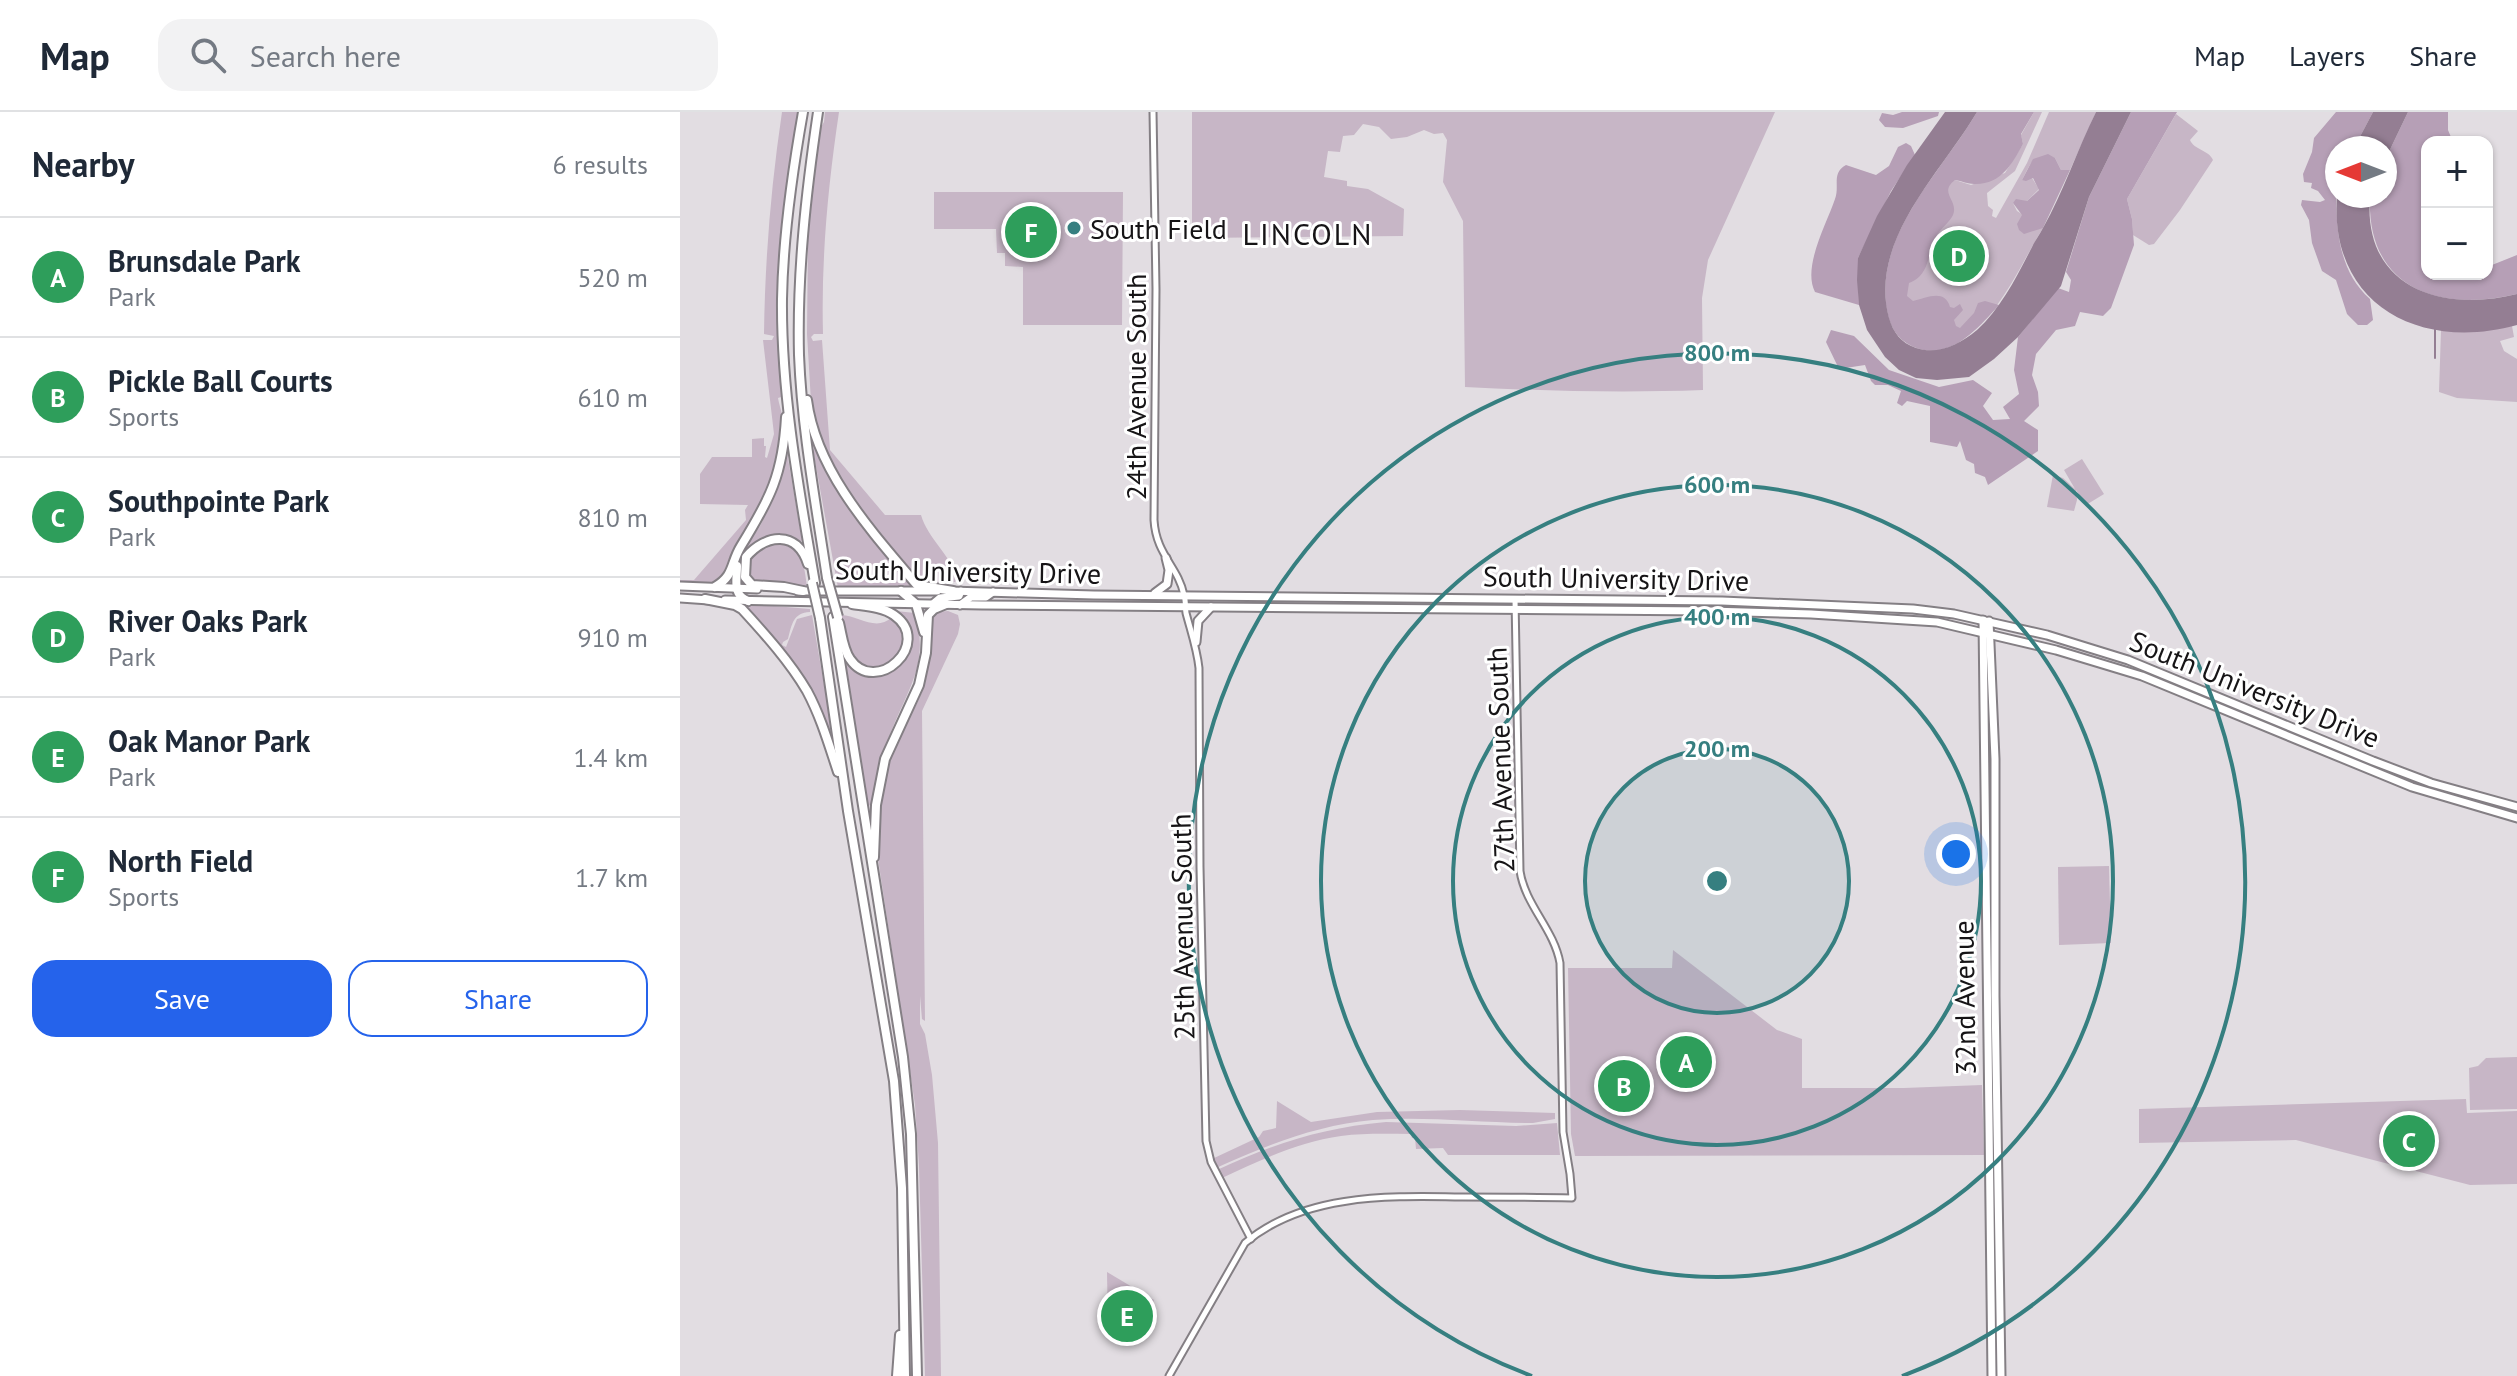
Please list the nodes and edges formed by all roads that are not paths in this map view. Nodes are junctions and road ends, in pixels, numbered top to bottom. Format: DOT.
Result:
graph roads {
  1 [pos="803,112"];
  2 [pos="818,112"];
  3 [pos="1153,112"];
  4 [pos="799,334"];
  5 [pos="787,389"];
  6 [pos="736,557"];
  7 [pos="1166,558"];
  8 [pos="813,583"];
  9 [pos="715,587"];
  10 [pos="680,588"];
  11 [pos="736,588"];
  12 [pos="803,591"];
  13 [pos="901,591"];
  14 [pos="957,591"];
  15 [pos="993,592"];
  16 [pos="1184,594"];
  17 [pos="1152,595"];
  18 [pos="1297,596"];
  19 [pos="1341,597"];
  20 [pos="680,598"];
  21 [pos="705,599"];
  22 [pos="1515,599"];
  23 [pos="1630,600"];
  24 [pos="748,601"];
  25 [pos="1709,601"];
  26 [pos="852,604"];
  27 [pos="916,604"];
  28 [pos="933,604"];
  29 [pos="946,604"];
  30 [pos="960,605"];
  31 [pos="1185,606"];
  32 [pos="1211,607"];
  33 [pos="1251,607"];
  34 [pos="1302,607"];
  35 [pos="1515,609"];
  36 [pos="1591,610"];
  37 [pos="1666,611"];
  38 [pos="836,617"];
  39 [pos="1986,620"];
  40 [pos="1987,634"];
  41 [pos="1196,642"];
  42 [pos="926,653"];
  43 [pos="2517,807"];
  44 [pos="848,811"];
  45 [pos="2517,818"];
  46 [pos="873,874"];
  47 [pos="1251,1239"];
  48 [pos="904,1282"];
  49 [pos="897,1376"];
  50 [pos="905,1376"];
  51 [pos="920,1376"];
  52 [pos="1169,1376"];
  53 [pos="1992,1376"];
  54 [pos="2001,1376"];
  1 -- 5 [label="highway"];
  2 -- 4 [label="highway"];
  3 -- 7 [label="street, 24th Avenue South"];
  4 -- 14 [label="highway"];
  4 -- 38 [label="highway, bridge"];
  5 -- 6 [label="highway"];
  5 -- 8 [label="highway"];
  6 -- 9 [label="highway"];
  6 -- 11 [label="highway"];
  7 -- 16 [label="street, 24th Avenue South"];
  7 -- 17 [label="main road"];
  8 -- 12 [label="highway"];
  8 -- 44 [label="highway, bridge"];
  9 -- 10 [label="main road, South University Drive"];
  9 -- 11 [label="main road, South University Drive"];
  11 -- 12 [label="main road, South University Drive"];
  11 -- 24 [label="highway"];
  12 -- 13 [label="main road, South University Drive"];
  13 -- 14 [label="main road, South University Drive"];
  13 -- 27 [label="highway"];
  14 -- 15 [label="main road, South University Drive"];
  14 -- 28 [label="main road"];
  15 -- 17 [label="main road, South University Drive"];
  15 -- 30 [label="main road"];
  16 -- 17 [label="main road, South University Drive"];
  16 -- 18 [label="main road, South University Drive"];
  16 -- 31 [label="street, 24th Avenue South"];
  18 -- 19 [label="main road, South University Drive"];
  18 -- 33 [label="main road"];
  19 -- 22 [label="main road, South University Drive"];
  19 -- 34 [label="main road"];
  20 -- 21 [label="main road, South University Drive"];
  21 -- 24 [label="main road, South University Drive"];
  21 -- 44 [label="highway"];
  22 -- 23 [label="main road, South University Drive"];
  22 -- 35 [label="street, 27th Avenue South"];
  23 -- 25 [label="main road, South University Drive"];
  23 -- 36 [label="main road"];
  24 -- 26 [label="main road, South University Drive"];
  25 -- 37 [label="main road"];
  25 -- 39 [label="main road, South University Drive"];
  26 -- 27 [label="main road, South University Drive"];
  26 -- 38 [label="highway"];
  27 -- 28 [label="main road, South University Drive"];
  27 -- 42 [label="highway"];
  28 -- 29 [label="main road, South University Drive"];
  29 -- 30 [label="main road, South University Drive"];
  29 -- 42 [label="highway"];
  30 -- 31 [label="main road, South University Drive"];
  31 -- 32 [label="main road, South University Drive"];
  31 -- 41 [label="street, 25th Avenue South"];
  32 -- 33 [label="main road, South University Drive"];
  32 -- 41 [label="main road"];
  33 -- 34 [label="main road, South University Drive"];
  34 -- 35 [label="main road, South University Drive"];
  35 -- 36 [label="main road, South University Drive"];
  35 -- 47 [label="street, 27th Avenue South"];
  36 -- 37 [label="main road, South University Drive"];
  37 -- 40 [label="main road, South University Drive"];
  38 -- 46 [label="highway"];
  39 -- 40 [label="main road, 32nd Avenue"];
  39 -- 43 [label="main road, South University Drive"];
  40 -- 45 [label="main road, South University Drive"];
  40 -- 53 [label="main road, 32nd Avenue"];
  40 -- 54 [label="main road, 32nd Avenue"];
  41 -- 47 [label="street, 25th Avenue South"];
  42 -- 46 [label="highway"];
  44 -- 48 [label="highway"];
  46 -- 51 [label="highway"];
  47 -- 52 [label="street"];
  48 -- 49 [label="highway"];
  48 -- 50 [label="highway"];
}
